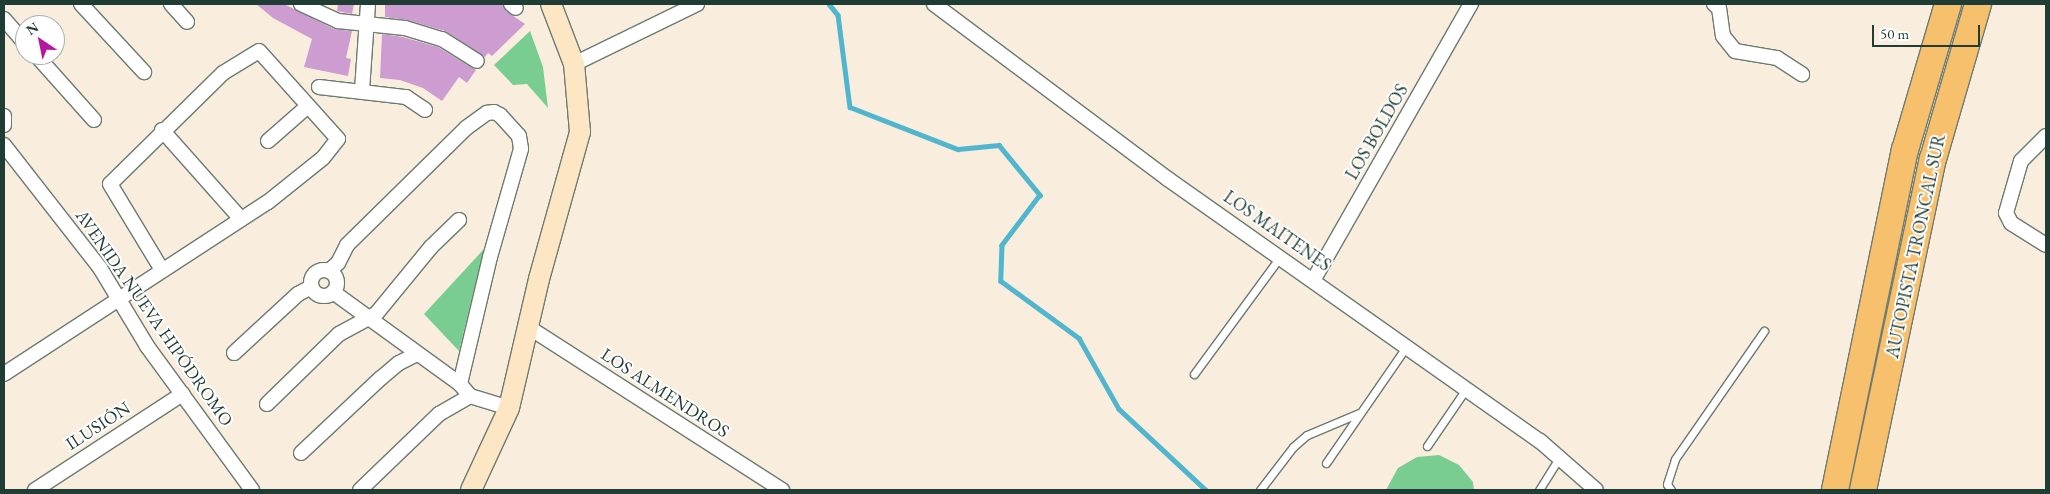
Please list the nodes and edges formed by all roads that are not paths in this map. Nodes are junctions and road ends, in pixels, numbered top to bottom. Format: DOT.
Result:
graph roads {
  1 [pos="81,4"];
  2 [pos="171,4"];
  3 [pos="300,4"];
  4 [pos="368,4"];
  5 [pos="551,4"];
  6 [pos="697,4"];
  7 [pos="934,4"];
  8 [pos="1471,4"];
  9 [pos="1714,4"];
  10 [pos="1948,4"];
  11 [pos="1978,4"];
  12 [pos="4,19"];
  13 [pos="187,22"];
  14 [pos="367,24"];
  15 [pos="15,32"];
  16 [pos="477,61"];
  17 [pos="574,64"];
  18 [pos="45,65"];
  19 [pos="144,72"];
  20 [pos="1802,74"];
  21 [pos="319,87"];
  22 [pos="362,90"];
  23 [pos="308,106"];
  24 [pos="425,110"];
  25 [pos="4,116"];
  26 [pos="94,120"];
  27 [pos="4,125"];
  28 [pos="162,130"];
  29 [pos="2046,136"];
  30 [pos="268,142"];
  31 [pos="4,145"];
  32 [pos="241,219"];
  33 [pos="459,220"];
  34 [pos="2046,245"];
  35 [pos="1280,256"];
  36 [pos="162,270"];
  37 [pos="329,271"];
  38 [pos="1314,279"];
  39 [pos="311,287"];
  40 [pos="333,292"];
  41 [pos="118,298"];
  42 [pos="370,319"];
  43 [pos="528,327"];
  44 [pos="1764,331"];
  45 [pos="1406,347"];
  46 [pos="234,353"];
  47 [pos="417,354"];
  48 [pos="4,374"];
  49 [pos="1194,374"];
  50 [pos="460,384"];
  51 [pos="1466,389"];
  52 [pos="182,394"];
  53 [pos="470,396"];
  54 [pos="267,404"];
  55 [pos="509,408"];
  56 [pos="1360,413"];
  57 [pos="1427,446"];
  58 [pos="302,453"];
  59 [pos="1559,458"];
  60 [pos="1326,463"];
  61 [pos="35,490"];
  62 [pos="252,490"];
  63 [pos="360,490"];
  64 [pos="471,490"];
  65 [pos="782,490"];
  66 [pos="1260,490"];
  67 [pos="1539,490"];
  68 [pos="1596,490"];
  69 [pos="1671,490"];
  70 [pos="1835,490"];
  71 [pos="1863,490"];
  1 -- 19 [label="street"];
  2 -- 13 [label="street"];
  3 -- 14 [label="street"];
  4 -- 14 [label="street"];
  5 -- 17 [label="main road"];
  6 -- 17 [label="street"];
  7 -- 35 [label="street, LOS MAITENES"];
  8 -- 38 [label="street, LOS BOLDOS"];
  9 -- 20 [label="street"];
  10 -- 70 [label="highway, AUTOPISTA TRONCAL SUR"];
  11 -- 71 [label="highway, AUTOPISTA TRONCAL SUR"];
  12 -- 15 [label="street"];
  14 -- 16 [label="street"];
  14 -- 22 [label="street"];
  17 -- 43 [label="main road"];
  18 -- 26 [label="street"];
  21 -- 22 [label="street"];
  22 -- 24 [label="street"];
  23 -- 28 [label="street"];
  23 -- 30 [label="street"];
  23 -- 32 [label="street"];
  25 -- 27 [label="street"];
  28 -- 32 [label="street"];
  28 -- 36 [label="street"];
  29 -- 34 [label="street"];
  31 -- 41 [label="street, AVENIDA NUEVA HIPÓDROMO"];
  32 -- 36 [label="street"];
  33 -- 42 [label="street"];
  35 -- 38 [label="street, LOS MAITENES"];
  35 -- 49 [label="lane"];
  36 -- 41 [label="street"];
  37 -- 39 [label="street"];
  37 -- 40 [label="street"];
  37 -- 50 [label="street"];
  38 -- 45 [label="street, LOS MAITENES"];
  39 -- 40 [label="street"];
  39 -- 46 [label="street"];
  40 -- 42 [label="street"];
  41 -- 48 [label="street"];
  41 -- 52 [label="street, AVENIDA NUEVA HIPÓDROMO"];
  42 -- 47 [label="street"];
  42 -- 54 [label="street"];
  43 -- 55 [label="main road"];
  43 -- 65 [label="street, LOS ALMENDROS"];
  44 -- 69 [label="lane"];
  45 -- 51 [label="street, LOS MAITENES"];
  45 -- 56 [label="lane"];
  47 -- 50 [label="street"];
  47 -- 58 [label="street"];
  50 -- 53 [label="street"];
  51 -- 57 [label="lane"];
  51 -- 59 [label="street, LOS MAITENES"];
  52 -- 61 [label="street, ILUSIÓN"];
  52 -- 62 [label="street, AVENIDA NUEVA HIPÓDROMO"];
  53 -- 55 [label="street"];
  53 -- 63 [label="street"];
  55 -- 64 [label="main road"];
  56 -- 60 [label="lane"];
  56 -- 66 [label="lane"];
  59 -- 67 [label="lane"];
  59 -- 68 [label="street, LOS MAITENES"];
}
